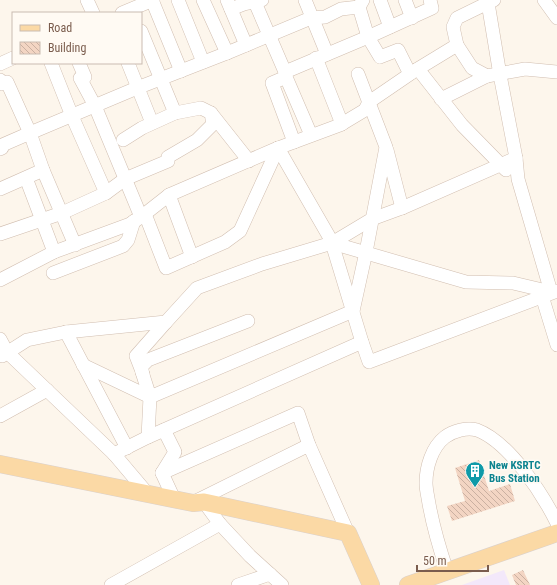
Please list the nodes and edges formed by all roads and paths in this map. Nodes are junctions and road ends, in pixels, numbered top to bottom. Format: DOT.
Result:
graph roads {
  1 [pos="87,0"];
  2 [pos="153,0"];
  3 [pos="178,0"];
  4 [pos="203,0"];
  5 [pos="305,0"];
  6 [pos="380,0"];
  7 [pos="405,0"];
  8 [pos="430,0"];
  9 [pos="544,0"];
  10 [pos="258,1"];
  11 [pos="491,1"];
  12 [pos="361,3"];
  13 [pos="229,4"];
  14 [pos="93,12"];
  15 [pos="129,12"];
  16 [pos="311,18"];
  17 [pos="412,18"];
  18 [pos="557,18"];
  19 [pos="390,27"];
  20 [pos="142,33"];
  21 [pos="268,36"];
  22 [pos="368,37"];
  23 [pos="246,45"];
  24 [pos="457,45"];
  25 [pos="227,53"];
  26 [pos="321,56"];
  27 [pos="12,58"];
  28 [pos="204,62"];
  29 [pos="0,64"];
  30 [pos="51,64"];
  31 [pos="79,64"];
  32 [pos="128,64"];
  33 [pos="181,71"];
  34 [pos="414,71"];
  35 [pos="557,72"];
  36 [pos="285,74"];
  37 [pos="358,74"];
  38 [pos="500,74"];
  39 [pos="487,76"];
  40 [pos="161,79"];
  41 [pos="0,80"];
  42 [pos="137,88"];
  43 [pos="441,99"];
  44 [pos="369,102"];
  45 [pos="95,106"];
  46 [pos="211,113"];
  47 [pos="175,114"];
  48 [pos="72,116"];
  49 [pos="152,123"];
  50 [pos="342,124"];
  51 [pos="30,133"];
  52 [pos="311,135"];
  53 [pos="123,140"];
  54 [pos="294,142"];
  55 [pos="386,147"];
  56 [pos="278,148"];
  57 [pos="0,149"];
  58 [pos="516,158"];
  59 [pos="249,160"];
  60 [pos="500,165"];
  61 [pos="43,170"];
  62 [pos="26,178"];
  63 [pos="124,179"];
  64 [pos="518,180"];
  65 [pos="0,189"];
  66 [pos="106,193"];
  67 [pos="169,195"];
  68 [pos="402,208"];
  69 [pos="62,213"];
  70 [pos="140,217"];
  71 [pos="372,219"];
  72 [pos="42,220"];
  73 [pos="0,234"];
  74 [pos="332,243"];
  75 [pos="75,245"];
  76 [pos="54,252"];
  77 [pos="366,252"];
  78 [pos="192,257"];
  79 [pos="53,273"];
  80 [pos="0,280"];
  81 [pos="550,293"];
  82 [pos="353,311"];
  83 [pos="248,321"];
  84 [pos="166,322"];
  85 [pos="66,332"];
  86 [pos="0,339"];
  87 [pos="362,342"];
  88 [pos="557,345"];
  89 [pos="4,354"];
  90 [pos="83,365"];
  91 [pos="47,390"];
  92 [pos="150,397"];
  93 [pos="0,416"];
  94 [pos="164,430"];
  95 [pos="148,437"];
  96 [pos="309,445"];
  97 [pos="127,448"];
  98 [pos="114,454"];
  99 [pos="0,464"];
  100 [pos="162,473"];
  101 [pos="147,493"];
  102 [pos="174,499"];
  103 [pos="198,502"];
  104 [pos="220,524"];
  105 [pos="348,533"];
  106 [pos="556,533"];
  107 [pos="447,571"];
  108 [pos="270,574"];
  109 [pos="111,585"];
  110 [pos="238,585"];
  111 [pos="282,585"];
  112 [pos="371,585"];
  113 [pos="408,585"];
  1 -- 14 [label="street"];
  2 -- 15 [label="street"];
  2 -- 33 [label="street"];
  3 -- 28 [label="street"];
  4 -- 25 [label="street"];
  5 -- 16 [label="street"];
  6 -- 19 [label="street"];
  7 -- 17 [label="street"];
  8 -- 17 [label="street"];
  9 -- 18 [label="street"];
  10 -- 13 [label="street"];
  10 -- 21 [label="street"];
  11 -- 24 [label="street"];
  11 -- 38 [label="street"];
  12 -- 16 [label="street"];
  12 -- 22 [label="street"];
  13 -- 23 [label="street"];
  16 -- 21 [label="street"];
  16 -- 26 [label="street"];
  17 -- 19 [label="street"];
  19 -- 22 [label="street"];
  20 -- 40 [label="street"];
  21 -- 23 [label="street"];
  21 -- 36 [label="street"];
  22 -- 26 [label="street"];
  22 -- 34 [label="street"];
  23 -- 25 [label="street"];
  24 -- 34 [label="street"];
  24 -- 39 [label="street"];
  25 -- 28 [label="street"];
  26 -- 36 [label="street"];
  26 -- 50 [label="street"];
  27 -- 29 [label="street"];
  28 -- 33 [label="street"];
  30 -- 48 [label="street"];
  31 -- 45 [label="street"];
  32 -- 42 [label="street"];
  33 -- 40 [label="street"];
  34 -- 43 [label="street"];
  34 -- 44 [label="street"];
  35 -- 38 [label="street"];
  36 -- 52 [label="street"];
  36 -- 54 [label="street"];
  37 -- 44 [label="street"];
  38 -- 39 [label="street"];
  38 -- 58 [label="street"];
  39 -- 43 [label="street"];
  40 -- 42 [label="street"];
  40 -- 47 [label="street"];
  41 -- 51 [label="street"];
  42 -- 45 [label="street"];
  42 -- 49 [label="street"];
  43 -- 60 [label="street"];
  44 -- 50 [label="street"];
  44 -- 55 [label="street"];
  45 -- 48 [label="street"];
  45 -- 63 [label="street"];
  46 -- 47 [label="street"];
  46 -- 59 [label="street"];
  46 -- 63 [label="street"];
  47 -- 49 [label="street"];
  48 -- 51 [label="street"];
  48 -- 66 [label="street"];
  49 -- 53 [label="street"];
  50 -- 52 [label="street"];
  51 -- 57 [label="street"];
  51 -- 61 [label="street"];
  52 -- 54 [label="street"];
  54 -- 56 [label="street"];
  55 -- 68 [label="street"];
  55 -- 71 [label="street"];
  56 -- 59 [label="street"];
  56 -- 74 [label="street"];
  56 -- 78 [label="street"];
  58 -- 60 [label="street"];
  58 -- 64 [label="street"];
  59 -- 67 [label="street"];
  60 -- 64 [label="street"];
  60 -- 68 [label="street"];
  61 -- 62 [label="street"];
  61 -- 69 [label="street"];
  62 -- 65 [label="street"];
  62 -- 72 [label="street"];
  63 -- 66 [label="street"];
  63 -- 70 [label="street"];
  64 -- 81 [label="street"];
  66 -- 69 [label="street"];
  67 -- 70 [label="street"];
  67 -- 78 [label="street"];
  68 -- 71 [label="street"];
  69 -- 72 [label="street"];
  69 -- 75 [label="street"];
  70 -- 75 [label="street"];
  70 -- 78 [label="street"];
  70 -- 79 [label="street"];
  71 -- 74 [label="street"];
  71 -- 77 [label="street"];
  72 -- 73 [label="street"];
  72 -- 76 [label="street"];
  74 -- 77 [label="street"];
  74 -- 82 [label="street"];
  74 -- 84 [label="street"];
  75 -- 76 [label="street"];
  76 -- 80 [label="street"];
  77 -- 81 [label="street"];
  77 -- 82 [label="street"];
  81 -- 87 [label="street"];
  81 -- 88 [label="street"];
  82 -- 87 [label="street"];
  82 -- 92 [label="street"];
  83 -- 92 [label="street"];
  84 -- 85 [label="street"];
  84 -- 92 [label="street"];
  85 -- 89 [label="street"];
  85 -- 90 [label="street"];
  86 -- 89 [label="street"];
  87 -- 94 [label="street"];
  89 -- 91 [label="street"];
  90 -- 92 [label="street"];
  90 -- 97 [label="street"];
  91 -- 93 [label="street"];
  91 -- 98 [label="street"];
  92 -- 95 [label="street"];
  94 -- 95 [label="street"];
  94 -- 100 [label="street"];
  95 -- 97 [label="street"];
  96 -- 100 [label="street"];
  96 -- 103 [label="street"];
  96 -- 105 [label="street"];
  97 -- 98 [label="street"];
  98 -- 101 [label="street"];
  99 -- 101 [label="main road"];
  100 -- 102 [label="street"];
  101 -- 102 [label="main road"];
  102 -- 103 [label="main road"];
  103 -- 104 [label="street"];
  103 -- 105 [label="main road"];
  104 -- 108 [label="street"];
  104 -- 109 [label="street"];
  105 -- 112 [label="main road"];
  106 -- 107 [label="main road"];
  106 -- 107 [label="street"];
  107 -- 113 [label="main road"];
  108 -- 110 [label="street"];
  108 -- 111 [label="street"];
}
